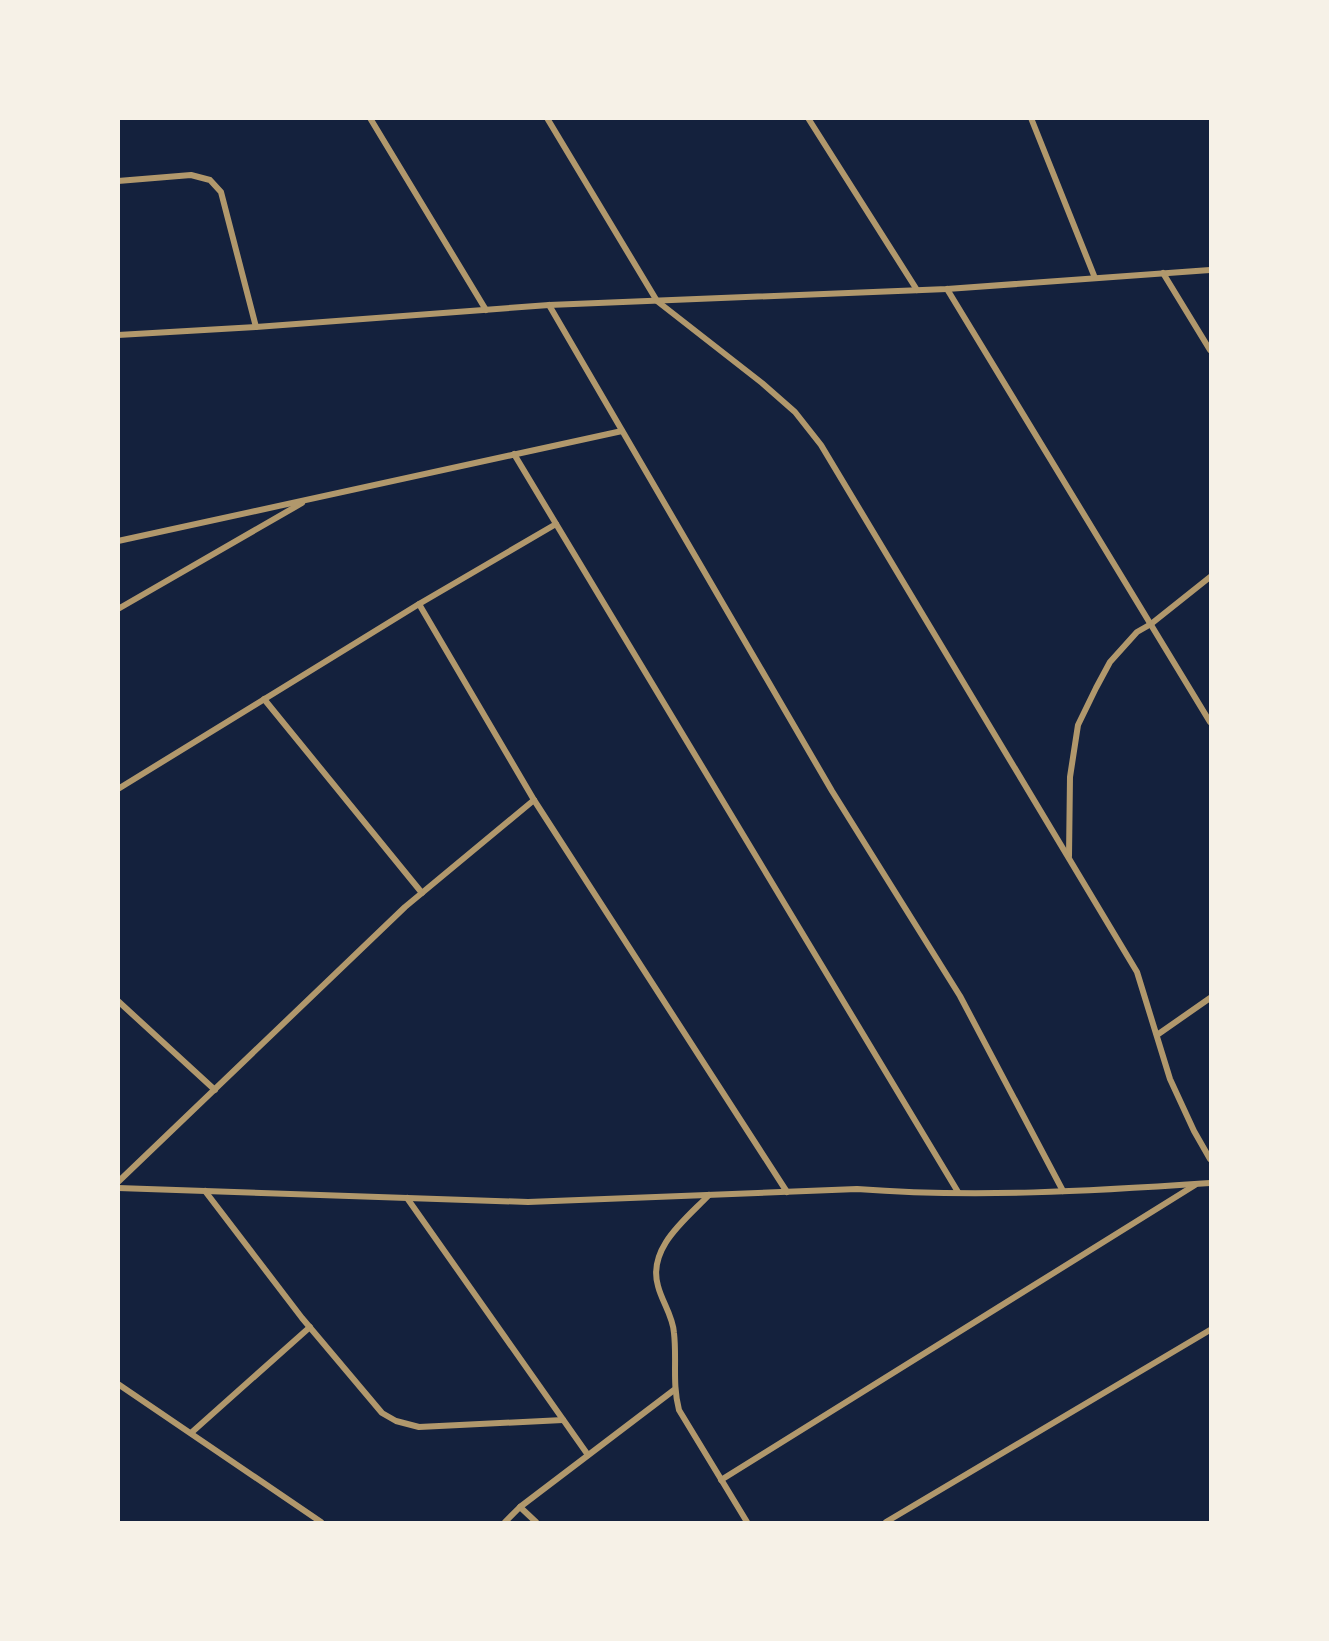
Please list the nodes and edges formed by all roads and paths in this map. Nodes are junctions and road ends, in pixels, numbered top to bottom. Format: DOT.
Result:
graph roads {
  1 [pos="370,118"];
  2 [pos="548,118"];
  3 [pos="808,118"];
  4 [pos="1031,118"];
  5 [pos="118,181"];
  6 [pos="1210,270"];
  7 [pos="1163,273"];
  8 [pos="1095,278"];
  9 [pos="947,289"];
  10 [pos="917,290"];
  11 [pos="657,301"];
  12 [pos="549,305"];
  13 [pos="486,310"];
  14 [pos="256,327"];
  15 [pos="118,335"];
  16 [pos="1210,350"];
  17 [pos="621,431"];
  18 [pos="514,454"];
  19 [pos="308,500"];
  20 [pos="556,524"];
  21 [pos="118,541"];
  22 [pos="1210,577"];
  23 [pos="420,604"];
  24 [pos="118,609"];
  25 [pos="1151,624"];
  26 [pos="264,699"];
  27 [pos="1210,722"];
  28 [pos="118,789"];
  29 [pos="534,800"];
  30 [pos="1069,857"];
  31 [pos="422,893"];
  32 [pos="1210,998"];
  33 [pos="118,1001"];
  34 [pos="1157,1035"];
  35 [pos="214,1090"];
  36 [pos="1210,1160"];
  37 [pos="118,1182"];
  38 [pos="1210,1183"];
  39 [pos="1195,1184"];
  40 [pos="118,1188"];
  41 [pos="205,1191"];
  42 [pos="1063,1191"];
  43 [pos="787,1192"];
  44 [pos="958,1192"];
  45 [pos="709,1195"];
  46 [pos="407,1198"];
  47 [pos="310,1326"];
  48 [pos="1210,1330"];
  49 [pos="118,1384"];
  50 [pos="674,1390"];
  51 [pos="563,1420"];
  52 [pos="191,1433"];
  53 [pos="588,1455"];
  54 [pos="722,1480"];
  55 [pos="520,1507"];
  56 [pos="321,1522"];
  57 [pos="505,1522"];
  58 [pos="536,1522"];
  59 [pos="747,1522"];
  60 [pos="886,1522"];
  1 -- 13 [label="street"];
  2 -- 11 [label="street"];
  3 -- 10 [label="street"];
  4 -- 8 [label="street"];
  5 -- 14 [label="street"];
  6 -- 7 [label="street"];
  7 -- 8 [label="street"];
  7 -- 16 [label="street"];
  8 -- 9 [label="street"];
  9 -- 10 [label="street"];
  9 -- 25 [label="street"];
  10 -- 11 [label="street"];
  11 -- 12 [label="street"];
  11 -- 30 [label="street"];
  12 -- 13 [label="street"];
  12 -- 17 [label="street"];
  13 -- 14 [label="street"];
  14 -- 15 [label="street"];
  17 -- 18 [label="street"];
  17 -- 42 [label="street"];
  18 -- 19 [label="street"];
  18 -- 20 [label="street"];
  19 -- 21 [label="street"];
  19 -- 24 [label="street"];
  20 -- 23 [label="street"];
  20 -- 44 [label="street"];
  22 -- 25 [label="street"];
  23 -- 26 [label="street"];
  23 -- 29 [label="street"];
  25 -- 27 [label="street"];
  25 -- 30 [label="street"];
  26 -- 28 [label="street"];
  26 -- 31 [label="street"];
  29 -- 31 [label="street"];
  29 -- 43 [label="street"];
  30 -- 34 [label="street"];
  31 -- 35 [label="street"];
  32 -- 34 [label="street"];
  33 -- 35 [label="street"];
  34 -- 36 [label="street"];
  35 -- 37 [label="street"];
  38 -- 39 [label="street"];
  39 -- 42 [label="street"];
  39 -- 54 [label="street"];
  40 -- 41 [label="street"];
  41 -- 46 [label="street"];
  41 -- 47 [label="street"];
  42 -- 44 [label="street"];
  43 -- 44 [label="street"];
  43 -- 45 [label="street"];
  45 -- 46 [label="street"];
  45 -- 50 [label="street"];
  46 -- 51 [label="street"];
  47 -- 51 [label="street"];
  47 -- 52 [label="street"];
  48 -- 60 [label="street"];
  49 -- 52 [label="street"];
  50 -- 53 [label="street"];
  50 -- 54 [label="street"];
  51 -- 53 [label="street"];
  52 -- 56 [label="street"];
  53 -- 55 [label="street"];
  54 -- 59 [label="street"];
  55 -- 57 [label="street"];
  55 -- 58 [label="street"];
}
